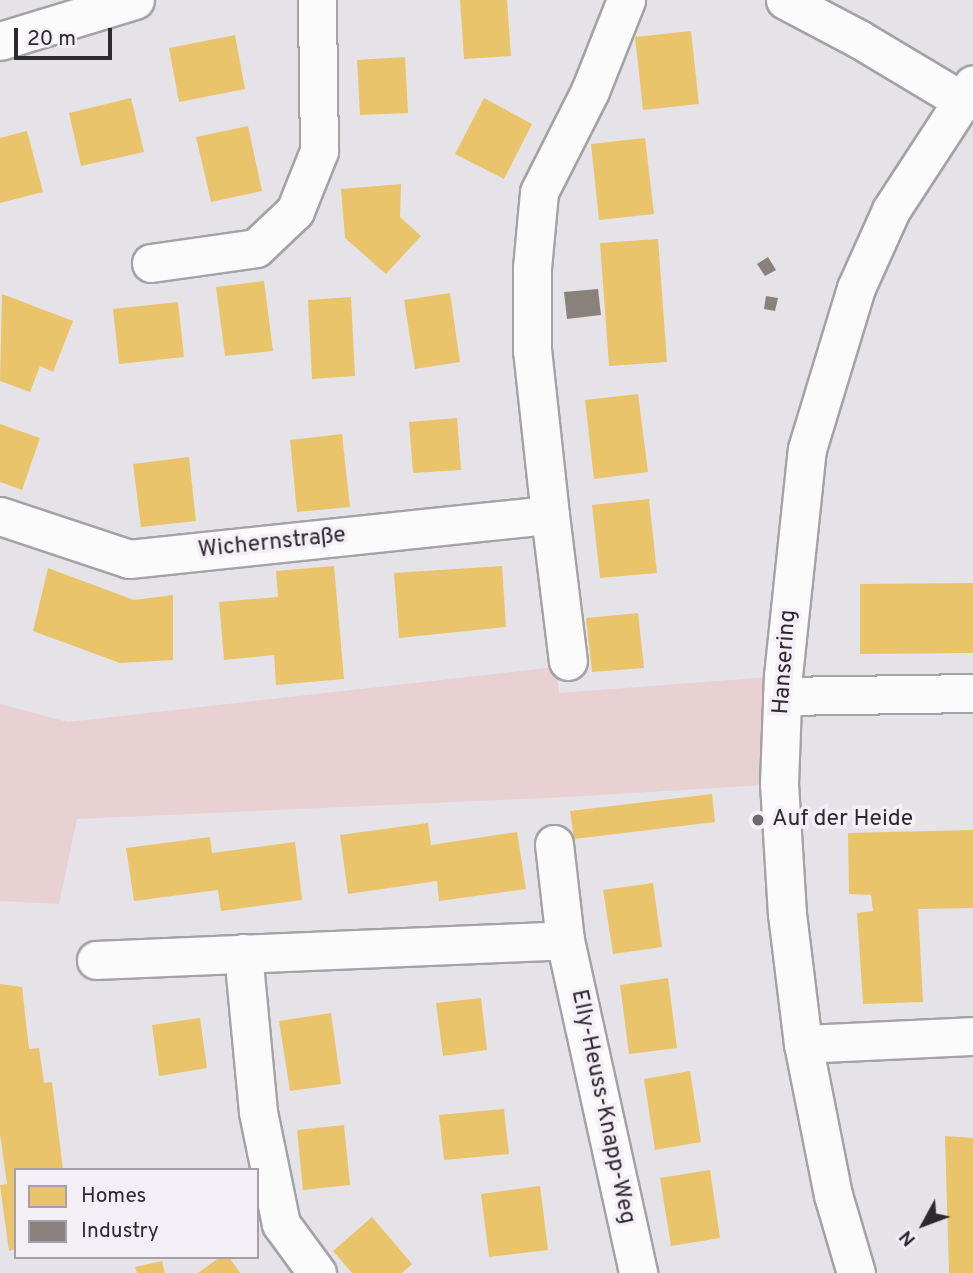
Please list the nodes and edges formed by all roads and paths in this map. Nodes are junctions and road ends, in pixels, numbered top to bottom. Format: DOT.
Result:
graph roads {
  1 [pos="135,0"];
  2 [pos="317,0"];
  3 [pos="626,0"];
  4 [pos="785,0"];
  5 [pos="0,41"];
  6 [pos="967,92"];
  7 [pos="151,263"];
  8 [pos="550,515"];
  9 [pos="0,516"];
  10 [pos="568,661"];
  11 [pos="973,693"];
  12 [pos="782,696"];
  13 [pos="554,844"];
  14 [pos="565,940"];
  15 [pos="243,953"];
  16 [pos="96,960"];
  17 [pos="973,1036"];
  18 [pos="803,1044"];
  19 [pos="317,1273"];
  20 [pos="638,1273"];
  21 [pos="856,1273"];
  1 -- 5 [label="street"];
  2 -- 7 [label="street"];
  3 -- 8 [label="street"];
  4 -- 6 [label="street"];
  6 -- 12 [label="street, Hansering"];
  8 -- 9 [label="street, Wichernstraße"];
  8 -- 10 [label="street"];
  11 -- 12 [label="street"];
  12 -- 18 [label="street, Hansering"];
  13 -- 14 [label="street, Elly-Heuss-Knapp-Weg"];
  14 -- 15 [label="street"];
  14 -- 20 [label="street, Elly-Heuss-Knapp-Weg"];
  15 -- 16 [label="street"];
  15 -- 19 [label="street"];
  17 -- 18 [label="street"];
  18 -- 21 [label="street, Hansering"];
}
